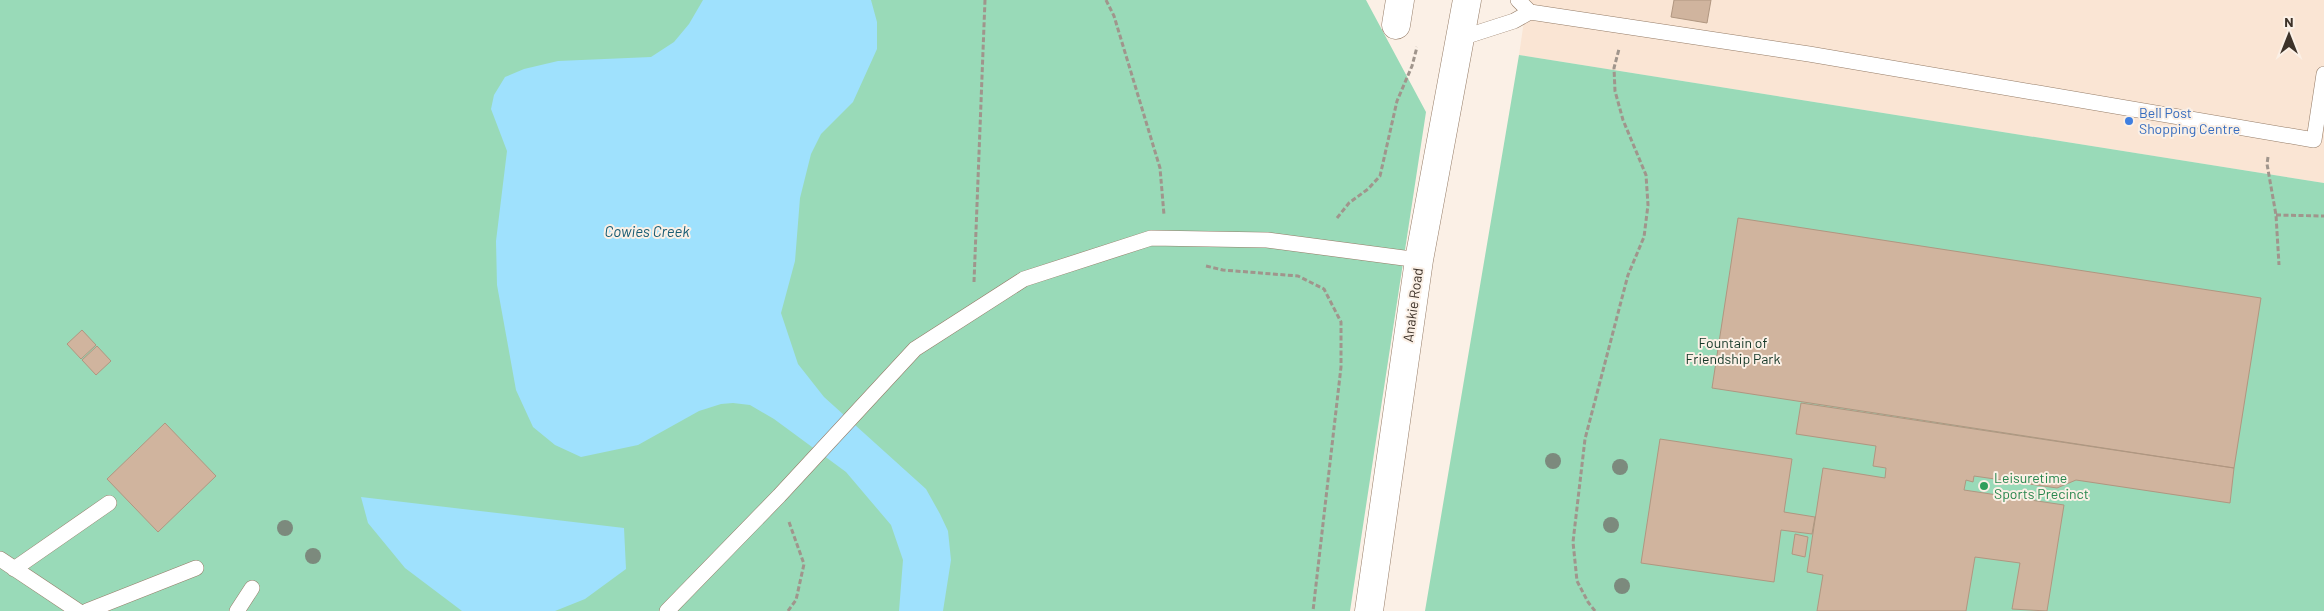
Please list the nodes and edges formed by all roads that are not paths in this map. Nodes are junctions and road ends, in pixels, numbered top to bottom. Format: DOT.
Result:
graph roads {
  1 [pos="1467,0"];
  2 [pos="1518,0"];
  3 [pos="1530,12"];
  4 [pos="1461,38"];
  5 [pos="2324,74"];
  6 [pos="1420,260"];
  7 [pos="109,503"];
  8 [pos="0,559"];
  9 [pos="196,568"];
  10 [pos="14,569"];
  11 [pos="252,588"];
  12 [pos="78,611"];
  13 [pos="87,611"];
  14 [pos="237,611"];
  15 [pos="667,611"];
  16 [pos="1369,611"];
  1 -- 4 [label="main road, Anakie Road"];
  2 -- 3 [label="lane"];
  3 -- 4 [label="lane"];
  3 -- 5 [label="lane"];
  4 -- 6 [label="main road, Anakie Road"];
  6 -- 15 [label="lane"];
  6 -- 16 [label="main road, Anakie Road"];
  7 -- 10 [label="lane"];
  8 -- 10 [label="lane"];
  9 -- 13 [label="lane"];
  10 -- 12 [label="lane"];
  11 -- 14 [label="lane"];
}
